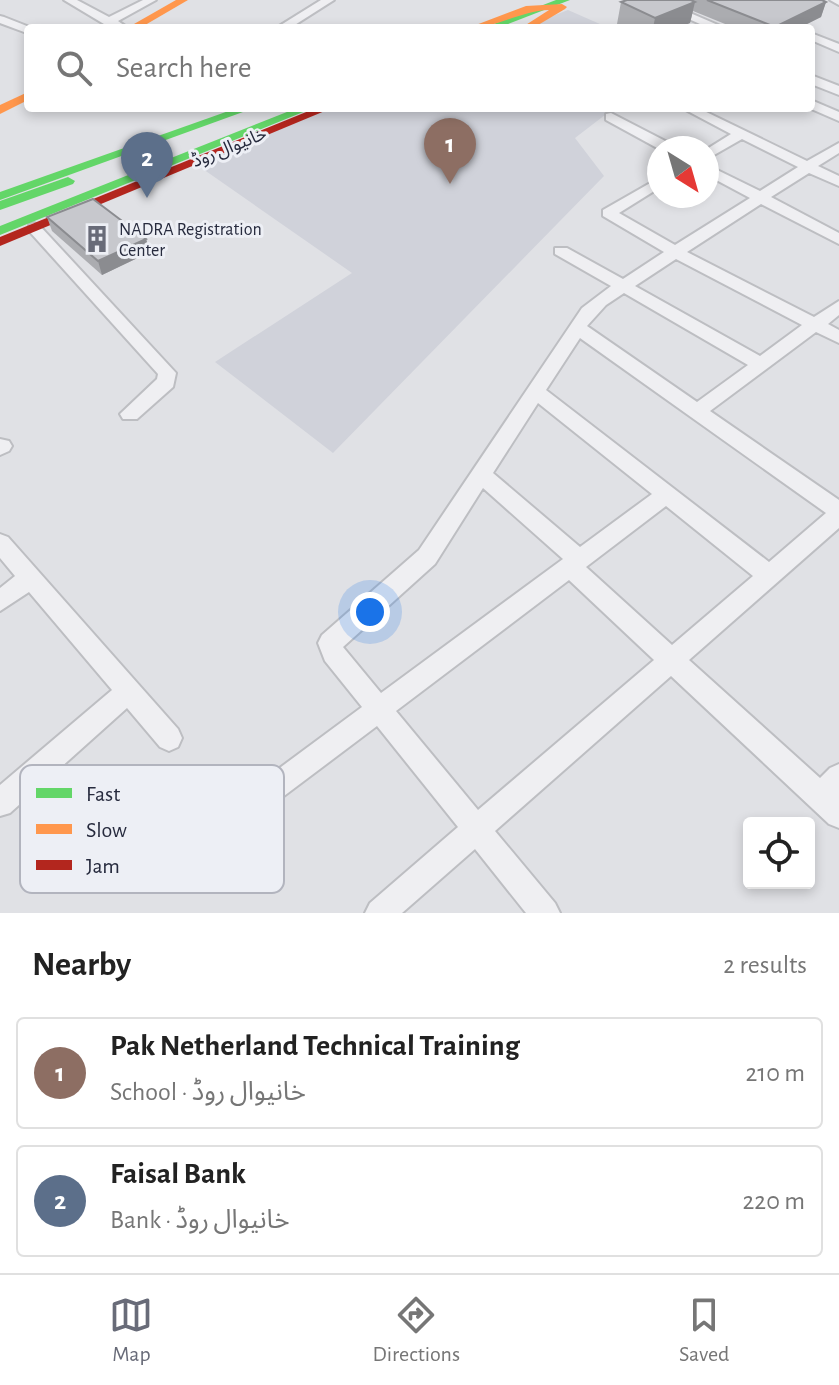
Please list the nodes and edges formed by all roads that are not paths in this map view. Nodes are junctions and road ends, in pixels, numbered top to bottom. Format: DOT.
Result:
graph roads {
  1 [pos="69,0"];
  2 [pos="151,0"];
  3 [pos="183,0"];
  4 [pos="201,0"];
  5 [pos="329,0"];
  6 [pos="582,0"];
  7 [pos="651,0"];
  8 [pos="561,4"];
  9 [pos="0,19"];
  10 [pos="108,22"];
  11 [pos="113,24"];
  12 [pos="139,24"];
  13 [pos="158,24"];
  14 [pos="289,24"];
  15 [pos="484,24"];
  16 [pos="500,24"];
  17 [pos="521,24"];
  18 [pos="709,24"];
  19 [pos="24,28"];
  20 [pos="815,38"];
  21 [pos="839,48"];
  22 [pos="815,81"];
  23 [pos="839,91"];
  24 [pos="24,97"];
  25 [pos="815,106"];
  26 [pos="0,110"];
  27 [pos="255,112"];
  28 [pos="264,112"];
  29 [pos="297,112"];
  30 [pos="316,112"];
  31 [pos="696,112"];
  32 [pos="244,116"];
  33 [pos="611,117"];
  34 [pos="839,117"];
  35 [pos="741,134"];
  36 [pos="647,137"];
  37 [pos="839,147"];
  38 [pos="719,148"];
  39 [pos="808,167"];
  40 [pos="719,175"];
  41 [pos="839,182"];
  42 [pos="647,189"];
  43 [pos="0,196"];
  44 [pos="760,197"];
  45 [pos="0,206"];
  46 [pos="0,216"];
  47 [pos="34,228"];
  48 [pos="0,231"];
  49 [pos="839,239"];
  50 [pos="0,242"];
  51 [pos="561,251"];
  52 [pos="675,252"];
  53 [pos="623,286"];
  54 [pos="839,307"];
  55 [pos="815,324"];
  56 [pos="578,328"];
  57 [pos="839,337"];
  58 [pos="761,364"];
  59 [pos="536,392"];
  60 [pos="697,411"];
  61 [pos="130,414"];
  62 [pos="481,474"];
  63 [pos="666,495"];
  64 [pos="839,513"];
  65 [pos="0,543"];
  66 [pos="574,564"];
  67 [pos="770,576"];
  68 [pos="30,578"];
  69 [pos="0,601"];
  70 [pos="671,659"];
  71 [pos="129,691"];
  72 [pos="379,709"];
  73 [pos="169,738"];
  74 [pos="44,765"];
  75 [pos="839,777"];
  76 [pos="284,780"];
  77 [pos="20,786"];
  78 [pos="0,803"];
  79 [pos="830,806"];
  80 [pos="477,828"];
  81 [pos="380,913"];
  82 [pos="545,913"];
  1 -- 10 [label="street"];
  2 -- 10 [label="street"];
  3 -- 12 [label="main road"];
  4 -- 13 [label="main road"];
  5 -- 14 [label="street"];
  6 -- 8 [label="main road"];
  7 -- 18 [label="street"];
  8 -- 15 [label="main road"];
  8 -- 16 [label="main road"];
  8 -- 17 [label="main road"];
  9 -- 19 [label="street"];
  10 -- 11 [label="street"];
  20 -- 21 [label="street"];
  22 -- 23 [label="street"];
  24 -- 26 [label="main road"];
  25 -- 34 [label="street"];
  27 -- 45 [label="main road, خانیوال روڈ"];
  28 -- 32 [label="main road, خانیوال روڈ"];
  29 -- 48 [label="main road"];
  30 -- 47 [label="main road, خانیوال روڈ"];
  31 -- 35 [label="street"];
  32 -- 43 [label="main road"];
  32 -- 46 [label="main road, خانیوال روڈ"];
  33 -- 36 [label="street"];
  35 -- 38 [label="street"];
  35 -- 39 [label="street"];
  37 -- 39 [label="street"];
  39 -- 41 [label="street"];
  39 -- 44 [label="street"];
  40 -- 44 [label="street"];
  42 -- 52 [label="street"];
  44 -- 49 [label="street"];
  44 -- 52 [label="street"];
  47 -- 50 [label="main road, خانیوال روڈ"];
  47 -- 61 [label="street"];
  51 -- 53 [label="street"];
  52 -- 53 [label="street"];
  52 -- 55 [label="street"];
  53 -- 56 [label="street"];
  53 -- 58 [label="street"];
  54 -- 55 [label="street"];
  55 -- 57 [label="street"];
  55 -- 58 [label="street"];
  56 -- 59 [label="street"];
  56 -- 60 [label="street"];
  58 -- 60 [label="street"];
  59 -- 62 [label="street"];
  59 -- 63 [label="street"];
  60 -- 64 [label="street"];
  62 -- 66 [label="street"];
  62 -- 72 [label="street"];
  63 -- 66 [label="street"];
  63 -- 67 [label="street"];
  64 -- 67 [label="street"];
  65 -- 68 [label="street"];
  66 -- 70 [label="street"];
  66 -- 72 [label="street"];
  67 -- 70 [label="street"];
  68 -- 69 [label="street"];
  68 -- 71 [label="street"];
  70 -- 79 [label="street"];
  70 -- 80 [label="street"];
  71 -- 73 [label="street"];
  71 -- 74 [label="street"];
  72 -- 76 [label="street"];
  72 -- 80 [label="street"];
  75 -- 79 [label="street"];
  77 -- 78 [label="street"];
  80 -- 81 [label="street"];
  80 -- 82 [label="street"];
}
